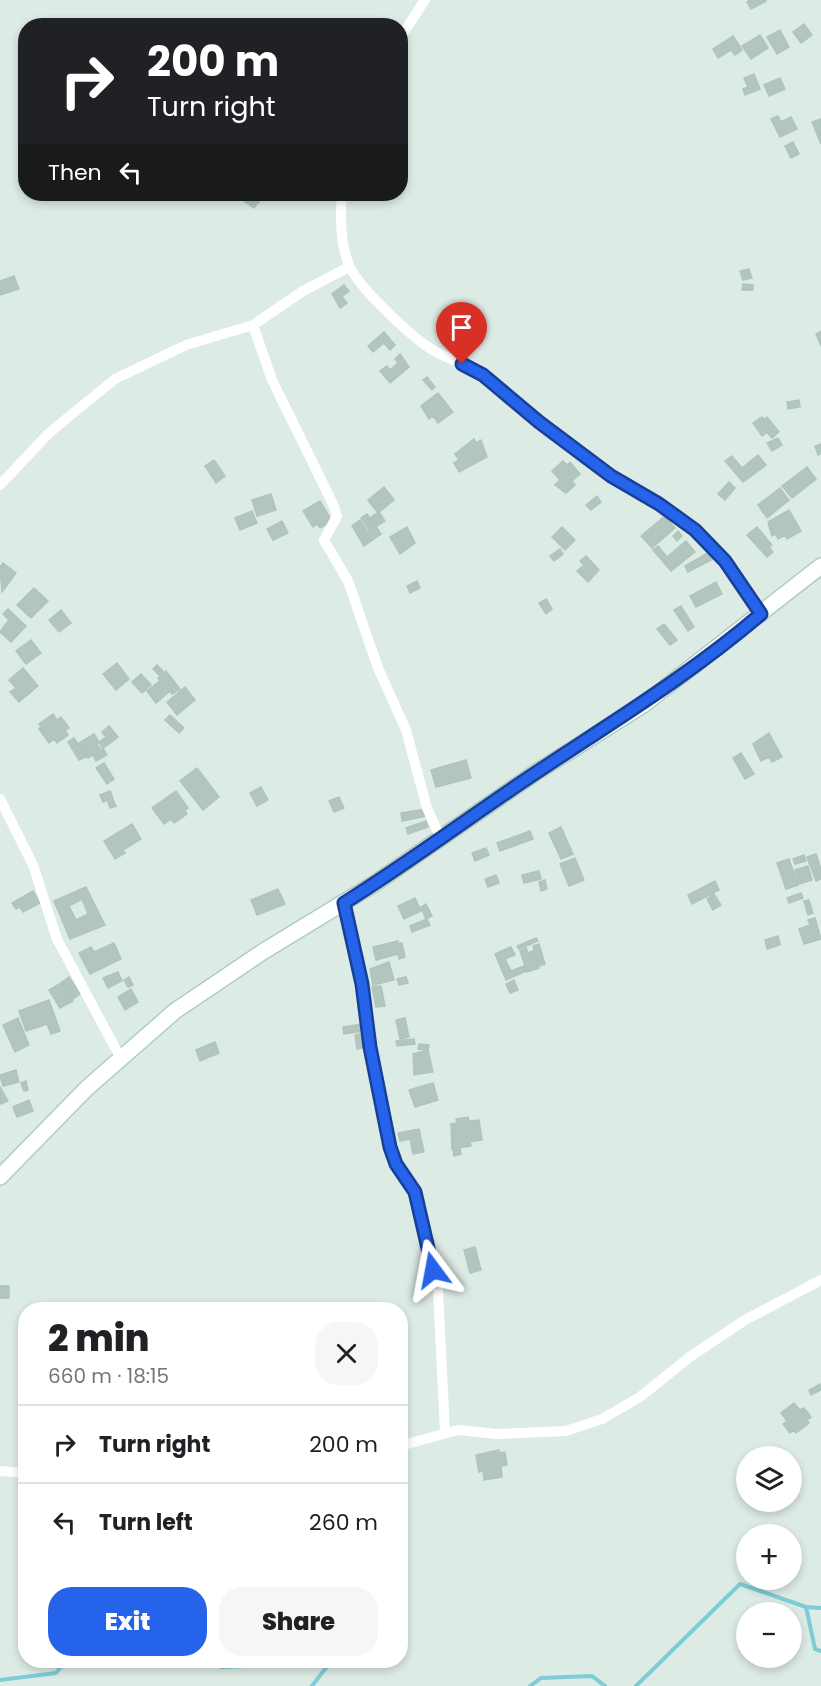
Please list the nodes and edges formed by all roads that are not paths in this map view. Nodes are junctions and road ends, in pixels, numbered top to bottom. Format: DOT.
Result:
graph roads {
  1 [pos="425,0"];
  2 [pos="408,26"];
  3 [pos="342,201"];
  4 [pos="349,267"];
  5 [pos="253,325"];
  6 [pos="0,485"];
  7 [pos="821,566"];
  8 [pos="761,614"];
  9 [pos="0,799"];
  10 [pos="441,838"];
  11 [pos="344,903"];
  12 [pos="120,1057"];
  13 [pos="0,1177"];
  14 [pos="821,1280"];
  15 [pos="446,1432"];
  16 [pos="408,1444"];
  17 [pos="0,1471"];
  18 [pos="18,1472"];
  1 -- 2 [label="street"];
  3 -- 4 [label="street"];
  4 -- 5 [label="street"];
  4 -- 8 [label="street"];
  5 -- 6 [label="street"];
  5 -- 10 [label="street"];
  7 -- 8 [label="street"];
  8 -- 10 [label="street"];
  9 -- 12 [label="street"];
  10 -- 11 [label="street"];
  11 -- 12 [label="street"];
  11 -- 15 [label="street"];
  12 -- 13 [label="street"];
  14 -- 15 [label="street"];
  15 -- 16 [label="street"];
  17 -- 18 [label="street"];
}
